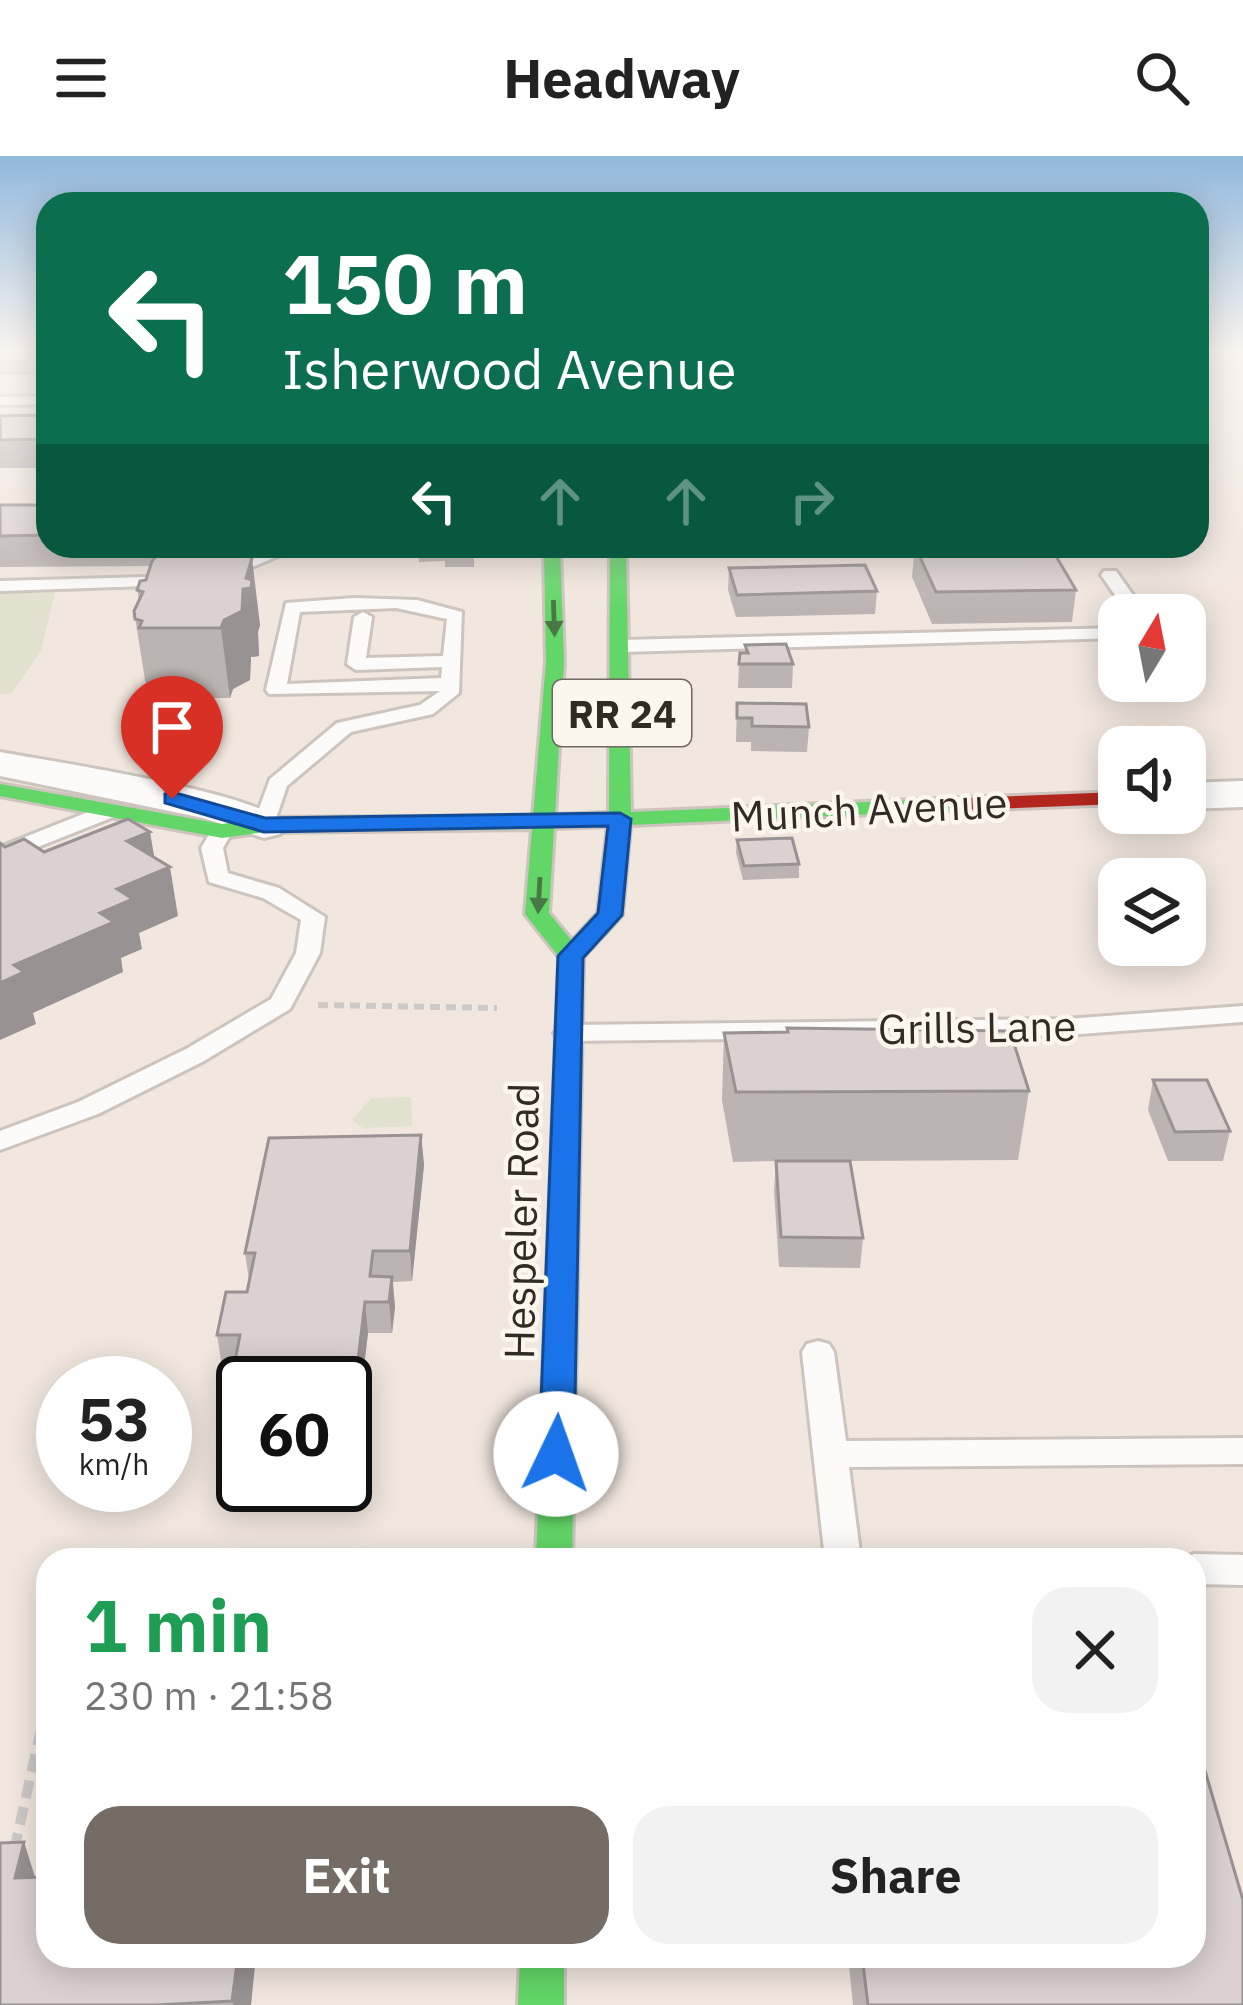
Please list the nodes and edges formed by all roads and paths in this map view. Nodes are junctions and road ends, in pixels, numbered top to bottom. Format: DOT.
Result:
graph roads {
  1 [pos="266,558"];
  2 [pos="552,558"];
  3 [pos="618,558"];
  4 [pos="1110,575"];
  5 [pos="0,586"];
  6 [pos="1123,594"];
  7 [pos="363,617"];
  8 [pos="1098,634"];
  9 [pos="622,646"];
  10 [pos="450,661"];
  11 [pos="449,683"];
  12 [pos="140,722"];
  13 [pos="0,764"];
  14 [pos="134,775"];
  15 [pos="0,790"];
  16 [pos="1243,794"];
  17 [pos="1206,795"];
  18 [pos="1098,799"];
  19 [pos="108,811"];
  20 [pos="620,819"];
  21 [pos="543,822"];
  22 [pos="243,828"];
  23 [pos="0,855"];
  24 [pos="571,956"];
  25 [pos="281,1004"];
  26 [pos="497,1008"];
  27 [pos="1243,1014"];
  28 [pos="567,1034"];
  29 [pos="0,1141"];
  30 [pos="818,1352"];
  31 [pos="1243,1451"];
  32 [pos="831,1454"];
  33 [pos="554,1548"];
  34 [pos="842,1548"];
  35 [pos="1206,1569"];
  36 [pos="1243,1570"];
  37 [pos="36,1752"];
  38 [pos="11,1863"];
  39 [pos="542,1968"];
  40 [pos="541,2005"];
  1 -- 5 [label="lane"];
  2 -- 21 [label="main road, RR 24, one-way"];
  3 -- 9 [label="main road, RR 24"];
  4 -- 6 [label="lane"];
  7 -- 10 [label="lane"];
  8 -- 9 [label="lane"];
  9 -- 20 [label="main road, RR 24"];
  10 -- 11 [label="lane"];
  10 -- 11 [label="lane"];
  11 -- 22 [label="lane"];
  12 -- 14 [label="path"];
  13 -- 22 [label="street"];
  15 -- 19 [label="main road, Munch Avenue"];
  16 -- 17 [label="street"];
  18 -- 20 [label="main road, Munch Avenue"];
  19 -- 22 [label="main road, Munch Avenue"];
  19 -- 23 [label="lane"];
  20 -- 21 [label="main road, Munch Avenue"];
  20 -- 24 [label="main road, RR 24"];
  21 -- 22 [label="main road, Munch Avenue"];
  21 -- 24 [label="main road, RR 24, one-way"];
  22 -- 25 [label="lane"];
  24 -- 28 [label="main road, Hespeler Road"];
  25 -- 26 [label="path"];
  25 -- 29 [label="lane"];
  27 -- 28 [label="lane, Grills Lane"];
  28 -- 33 [label="main road, Hespeler Road"];
  30 -- 32 [label="lane"];
  31 -- 32 [label="lane"];
  32 -- 34 [label="lane"];
  35 -- 36 [label="lane"];
  37 -- 38 [label="path"];
  39 -- 40 [label="main road"];
}
